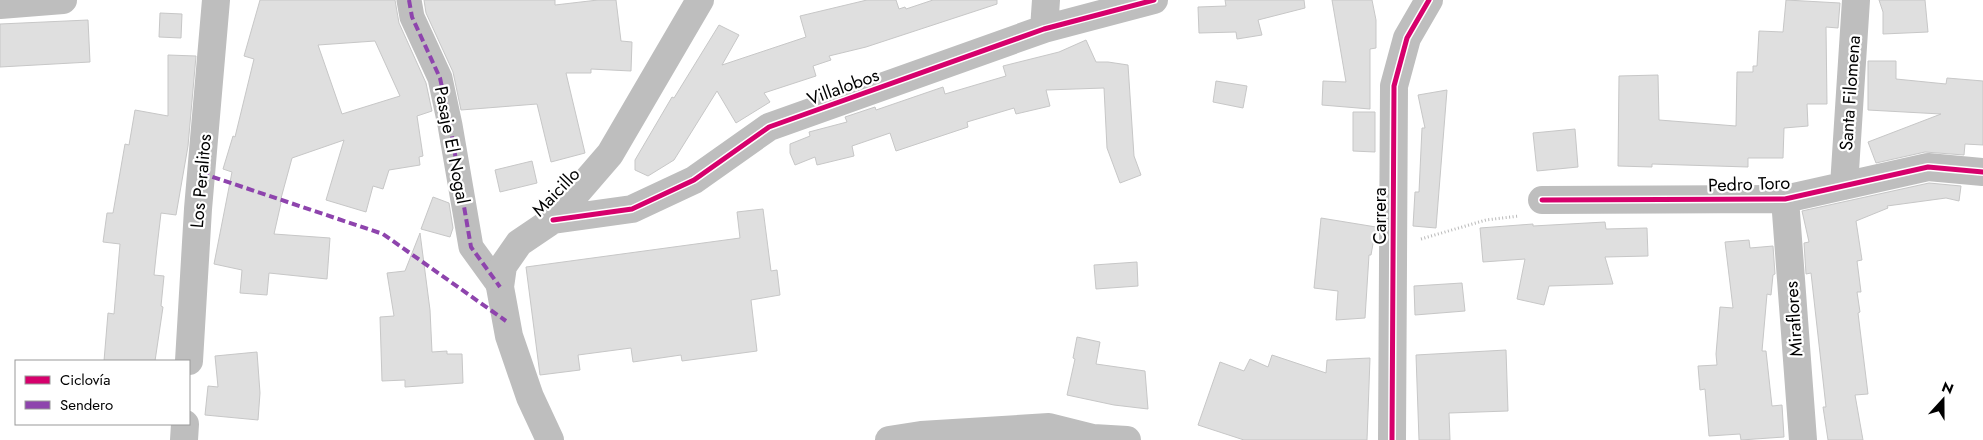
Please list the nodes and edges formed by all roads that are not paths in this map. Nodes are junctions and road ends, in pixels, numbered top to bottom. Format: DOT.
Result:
graph roads {
  1 [pos="63,0"];
  2 [pos="216,0"];
  3 [pos="409,0"];
  4 [pos="700,0"];
  5 [pos="1046,0"];
  6 [pos="1154,0"];
  7 [pos="1429,0"];
  8 [pos="1856,0"];
  9 [pos="0,5"];
  10 [pos="1044,30"];
  11 [pos="1983,172"];
  12 [pos="1844,186"];
  13 [pos="1785,199"];
  14 [pos="1542,200"];
  15 [pos="553,220"];
  16 [pos="500,287"];
  17 [pos="188,360"];
  18 [pos="185,425"];
  19 [pos="973,436"];
  20 [pos="921,437"];
  21 [pos="1091,439"];
  22 [pos="184,440"];
  23 [pos="550,440"];
  24 [pos="889,440"];
  25 [pos="1127,440"];
  26 [pos="1392,440"];
  27 [pos="1803,440"];
  1 -- 9 [label="street"];
  2 -- 17 [label="street, Los Peralitos"];
  3 -- 16 [label="street, Pasaje El Nogal"];
  4 -- 15 [label="street, Maicillo"];
  5 -- 10 [label="street"];
  6 -- 10 [label="street, Villalobos"];
  7 -- 26 [label="street, Carrera"];
  8 -- 12 [label="street, Santa Filomena"];
  10 -- 15 [label="street, Villalobos"];
  11 -- 12 [label="street, Pedro Toro"];
  12 -- 13 [label="street, Pedro Toro"];
  13 -- 14 [label="street, Pedro Toro"];
  13 -- 27 [label="street, Miraflores"];
  15 -- 16 [label="street, Maicillo"];
  16 -- 23 [label="street, Maicillo"];
  18 -- 22 [label="street"];
  19 -- 20 [label="street"];
  19 -- 21 [label="street"];
  20 -- 24 [label="street"];
  21 -- 25 [label="street"];
}
